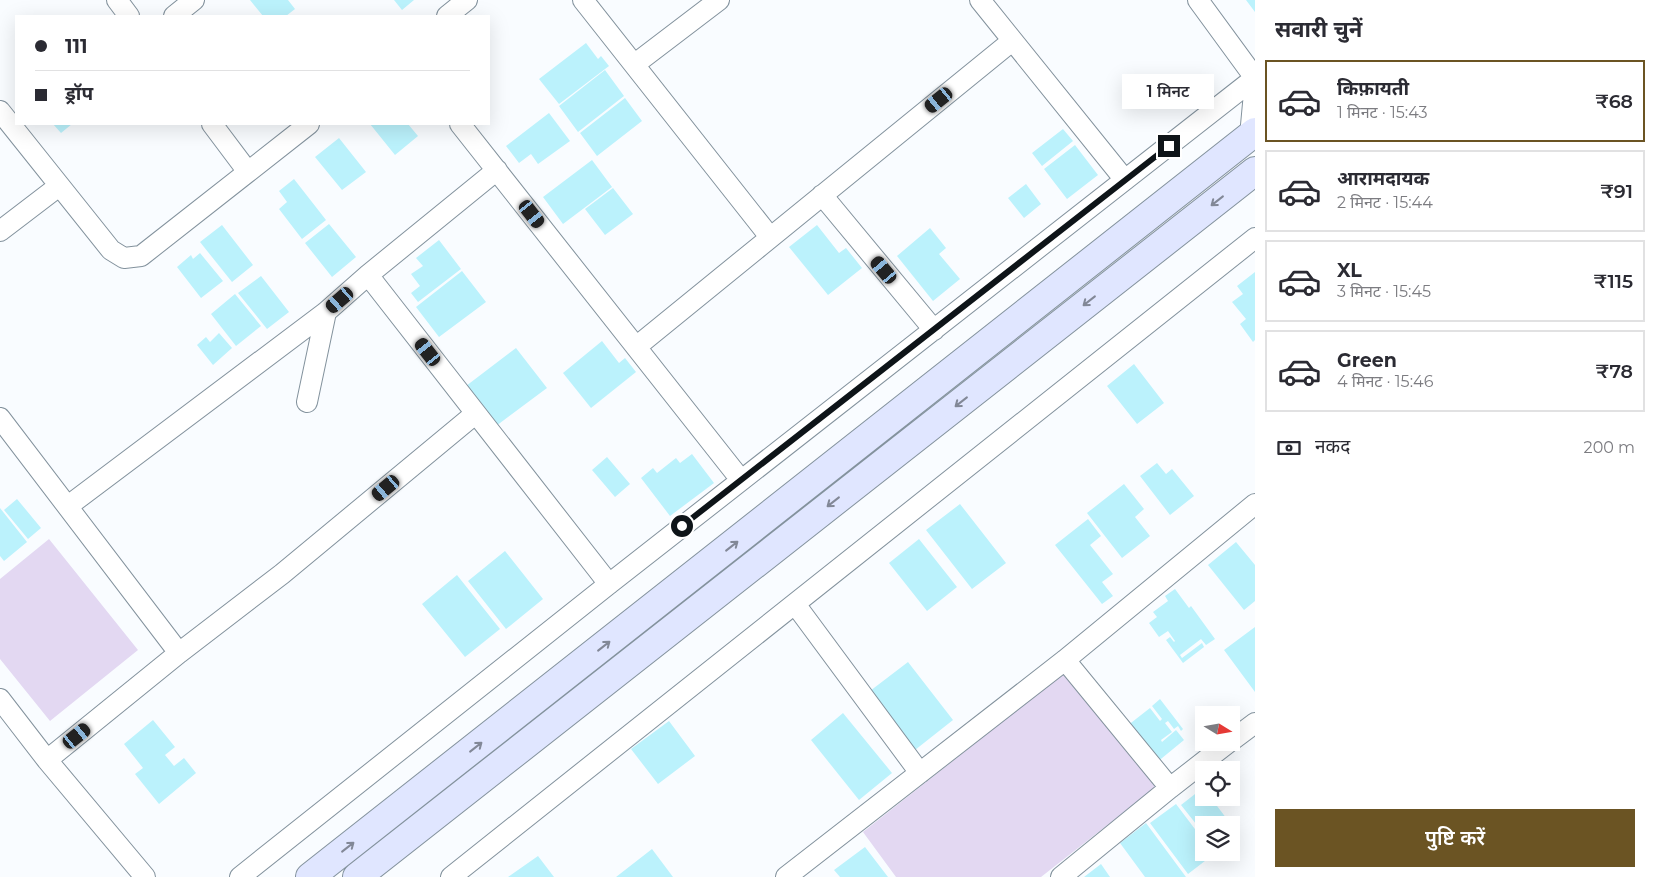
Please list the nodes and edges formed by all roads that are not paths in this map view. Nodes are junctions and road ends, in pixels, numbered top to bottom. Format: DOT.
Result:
graph roads {
  1 [pos="117,0"];
  2 [pos="194,0"];
  3 [pos="467,0"];
  4 [pos="583,0"];
  5 [pos="719,0"];
  6 [pos="980,0"];
  7 [pos="1198,0"];
  8 [pos="128,15"];
  9 [pos="175,15"];
  10 [pos="448,15"];
  11 [pos="1012,41"];
  12 [pos="635,64"];
  13 [pos="1255,79"];
  14 [pos="0,111"];
  15 [pos="213,125"];
  16 [pos="308,125"];
  17 [pos="461,125"];
  18 [pos="1253,134"];
  19 [pos="497,170"];
  20 [pos="1255,171"];
  21 [pos="248,172"];
  22 [pos="1126,180"];
  23 [pos="59,186"];
  24 [pos="822,195"];
  25 [pos="0,231"];
  26 [pos="770,237"];
  27 [pos="1255,238"];
  28 [pos="368,275"];
  29 [pos="326,312"];
  30 [pos="934,330"];
  31 [pos="636,347"];
  32 [pos="978,351"];
  33 [pos="996,374"];
  34 [pos="307,402"];
  35 [pos="476,414"];
  36 [pos="0,418"];
  37 [pos="741,480"];
  38 [pos="1255,504"];
  39 [pos="68,506"];
  40 [pos="609,584"];
  41 [pos="795,604"];
  42 [pos="180,653"];
  43 [pos="1065,660"];
  44 [pos="0,699"];
  45 [pos="1255,723"];
  46 [pos="1240,734"];
  47 [pos="1218,751"];
  48 [pos="47,760"];
  49 [pos="920,773"];
  50 [pos="1170,788"];
  51 [pos="145,877"];
  52 [pos="240,877"];
  53 [pos="310,877"];
  54 [pos="357,877"];
  55 [pos="451,877"];
  56 [pos="786,877"];
  57 [pos="1061,877"];
  1 -- 8 [label="street"];
  2 -- 9 [label="street"];
  3 -- 10 [label="street"];
  4 -- 12 [label="street"];
  5 -- 12 [label="street"];
  6 -- 11 [label="street"];
  7 -- 13 [label="street"];
  11 -- 22 [label="street"];
  11 -- 24 [label="street"];
  12 -- 26 [label="street"];
  13 -- 18 [label="street"];
  13 -- 22 [label="street"];
  14 -- 23 [label="street"];
  15 -- 21 [label="street"];
  16 -- 21 [label="street"];
  17 -- 19 [label="street"];
  18 -- 32 [label="main road"];
  19 -- 28 [label="street"];
  19 -- 31 [label="street"];
  20 -- 33 [label="main road, one-way"];
  21 -- 23 [label="street"];
  22 -- 30 [label="street"];
  23 -- 25 [label="street"];
  24 -- 26 [label="street"];
  24 -- 30 [label="street"];
  26 -- 31 [label="street"];
  27 -- 41 [label="street"];
  28 -- 29 [label="street"];
  28 -- 35 [label="street"];
  29 -- 34 [label="street"];
  29 -- 39 [label="street"];
  30 -- 37 [label="street"];
  31 -- 37 [label="street"];
  32 -- 33 [label="main road"];
  53 -- 32 [label="main road, one-way"];
  33 -- 54 [label="main road, one-way"];
  35 -- 40 [label="street"];
  35 -- 42 [label="street"];
  36 -- 39 [label="street"];
  37 -- 40 [label="street"];
  38 -- 43 [label="street"];
  39 -- 42 [label="street"];
  40 -- 52 [label="street"];
  41 -- 49 [label="street"];
  41 -- 55 [label="street"];
  42 -- 48 [label="street"];
  43 -- 49 [label="street"];
  43 -- 50 [label="street"];
  44 -- 48 [label="street"];
  45 -- 46 [label="street"];
  47 -- 50 [label="street"];
  48 -- 51 [label="street"];
  49 -- 56 [label="street"];
  50 -- 57 [label="street"];
}
